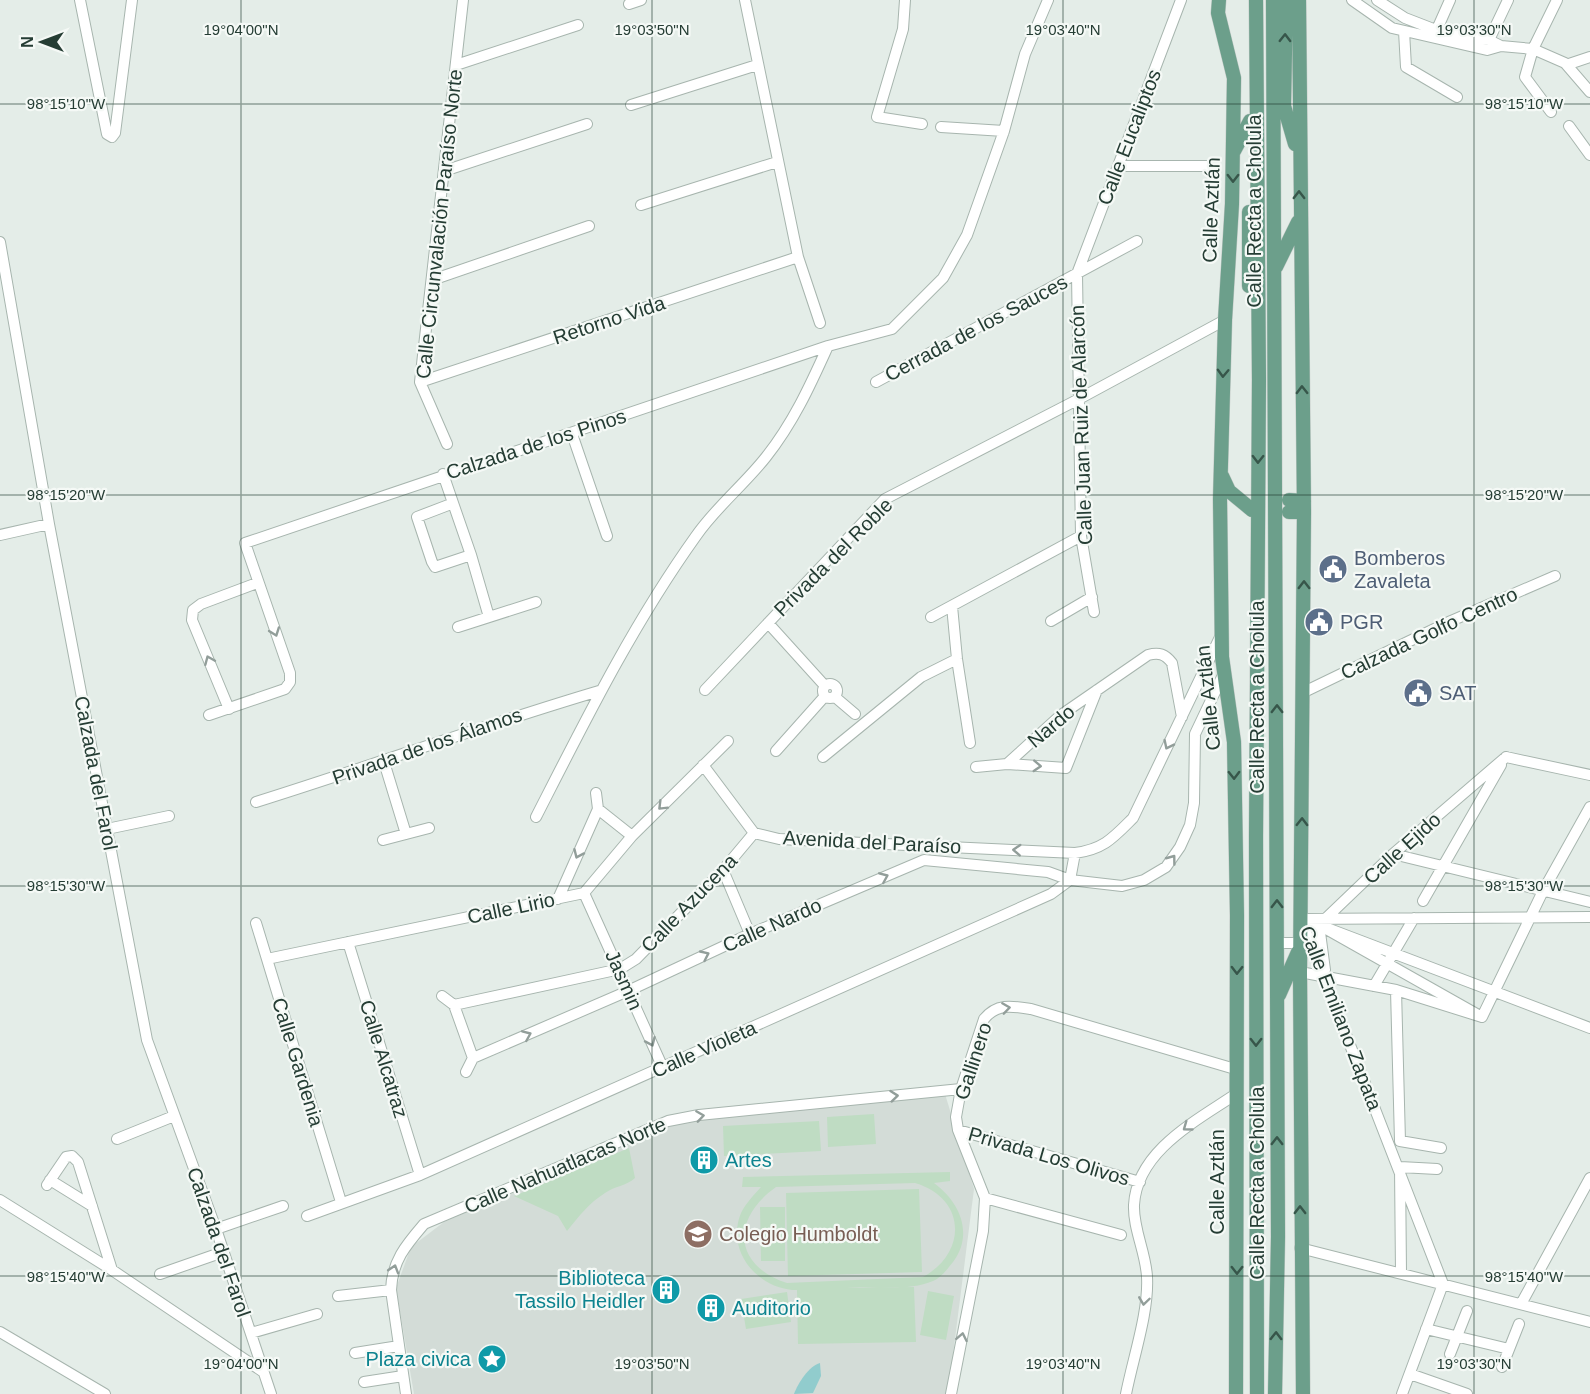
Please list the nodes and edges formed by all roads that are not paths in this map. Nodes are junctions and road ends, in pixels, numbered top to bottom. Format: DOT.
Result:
graph roads {
  1 [pos="80,0"];
  2 [pos="132,0"];
  3 [pos="463,0"];
  4 [pos="641,0"];
  5 [pos="745,0"];
  6 [pos="906,0"];
  7 [pos="1048,0"];
  8 [pos="1181,0"];
  9 [pos="1218,0"];
  10 [pos="1250,0"];
  11 [pos="1256,0"];
  12 [pos="1273,0"];
  13 [pos="1286,0"];
  14 [pos="1299,0"];
  15 [pos="1377,0"];
  16 [pos="1450,0"];
  17 [pos="1508,0"];
  18 [pos="1557,0"];
  19 [pos="1360,2"];
  20 [pos="629,4"];
  21 [pos="578,25"];
  22 [pos="1404,32"];
  23 [pos="1435,35"];
  24 [pos="1489,40"];
  25 [pos="1501,46"];
  26 [pos="1533,50"];
  27 [pos="1590,57"];
  28 [pos="1569,64"];
  29 [pos="456,65"];
  30 [pos="757,65"];
  31 [pos="1590,92"];
  32 [pos="1457,97"];
  33 [pos="632,105"];
  34 [pos="1551,112"];
  35 [pos="1250,121"];
  36 [pos="587,124"];
  37 [pos="922,124"];
  38 [pos="1569,126"];
  39 [pos="941,127"];
  40 [pos="1004,131"];
  41 [pos="1233,152"];
  42 [pos="1590,155"];
  43 [pos="1299,157"];
  44 [pos="777,162"];
  45 [pos="1118,166"];
  46 [pos="1207,166"];
  47 [pos="444,171"];
  48 [pos="1232,204"];
  49 [pos="641,205"];
  50 [pos="1299,220"];
  51 [pos="589,226"];
  52 [pos="1248,239"];
  53 [pos="1137,241"];
  54 [pos="0,242"];
  55 [pos="798,257"];
  56 [pos="1274,272"];
  57 [pos="1077,274"];
  58 [pos="432,280"];
  59 [pos="1225,320"];
  60 [pos="820,323"];
  61 [pos="828,346"];
  62 [pos="1259,380"];
  63 [pos="420,382"];
  64 [pos="876,382"];
  65 [pos="1077,400"];
  66 [pos="572,434"];
  67 [pos="447,444"];
  68 [pos="1221,471"];
  69 [pos="443,474"];
  70 [pos="451,504"];
  71 [pos="1289,506"];
  72 [pos="1304,506"];
  73 [pos="1220,515"];
  74 [pos="49,524"];
  75 [pos="0,535"];
  76 [pos="607,536"];
  77 [pos="1081,536"];
  78 [pos="471,555"];
  79 [pos="1555,576"];
  80 [pos="257,583"];
  81 [pos="1092,597"];
  82 [pos="536,602"];
  83 [pos="952,606"];
  84 [pos="1094,612"];
  85 [pos="932,616"];
  86 [pos="489,617"];
  87 [pos="1051,621"];
  88 [pos="768,623"];
  89 [pos="458,627"];
  90 [pos="1221,634"];
  91 [pos="957,659"];
  92 [pos="1223,675"];
  93 [pos="705,690"];
  94 [pos="1097,690"];
  95 [pos="599,691"];
  96 [pos="1304,692"];
  97 [pos="828,693"];
  98 [pos="229,709"];
  99 [pos="855,714"];
  100 [pos="209,715"];
  101 [pos="1180,722"];
  102 [pos="1195,734"];
  103 [pos="728,741"];
  104 [pos="970,743"];
  105 [pos="776,751"];
  106 [pos="823,757"];
  107 [pos="1506,757"];
  108 [pos="384,762"];
  109 [pos="1007,764"];
  110 [pos="703,765"];
  111 [pos="976,767"];
  112 [pos="1590,775"];
  113 [pos="596,793"];
  114 [pos="256,802"];
  115 [pos="1590,807"];
  116 [pos="598,809"];
  117 [pos="169,816"];
  118 [pos="536,818"];
  119 [pos="429,828"];
  120 [pos="107,829"];
  121 [pos="754,833"];
  122 [pos="406,834"];
  123 [pos="632,836"];
  124 [pos="383,840"];
  125 [pos="924,846"];
  126 [pos="1075,853"];
  127 [pos="1393,854"];
  128 [pos="924,860"];
  129 [pos="1444,867"];
  130 [pos="723,870"];
  131 [pos="1070,880"];
  132 [pos="1543,891"];
  133 [pos="584,893"];
  134 [pos="558,899"];
  135 [pos="1423,901"];
  136 [pos="1590,902"];
  137 [pos="1530,917"];
  138 [pos="1590,917"];
  139 [pos="1414,918"];
  140 [pos="1301,919"];
  141 [pos="256,923"];
  142 [pos="1321,924"];
  143 [pos="750,934"];
  144 [pos="348,942"];
  145 [pos="1303,942"];
  146 [pos="1277,943"];
  147 [pos="1393,954"];
  148 [pos="267,959"];
  149 [pos="1387,964"];
  150 [pos="620,969"];
  151 [pos="1300,972"];
  152 [pos="1324,976"];
  153 [pos="1374,986"];
  154 [pos="1396,990"];
  155 [pos="628,991"];
  156 [pos="1494,992"];
  157 [pos="442,996"];
  158 [pos="1277,999"];
  159 [pos="454,1005"];
  160 [pos="1482,1017"];
  161 [pos="1590,1028"];
  162 [pos="473,1058"];
  163 [pos="663,1068"];
  164 [pos="1235,1069"];
  165 [pos="466,1071"];
  166 [pos="961,1089"];
  167 [pos="1236,1094"];
  168 [pos="174,1116"];
  169 [pos="958,1130"];
  170 [pos="117,1139"];
  171 [pos="1441,1148"];
  172 [pos="1437,1169"];
  173 [pos="1400,1170"];
  174 [pos="420,1175"];
  175 [pos="1590,1178"];
  176 [pos="1140,1182"];
  177 [pos="1257,1192"];
  178 [pos="985,1198"];
  179 [pos="0,1200"];
  180 [pos="341,1202"];
  181 [pos="92,1206"];
  182 [pos="283,1206"];
  183 [pos="306,1216"];
  184 [pos="1237,1228"];
  185 [pos="216,1229"];
  186 [pos="1121,1235"];
  187 [pos="1300,1248"];
  188 [pos="223,1252"];
  189 [pos="112,1270"];
  190 [pos="1401,1273"];
  191 [pos="160,1274"];
  192 [pos="1443,1284"];
  193 [pos="391,1290"];
  194 [pos="338,1296"];
  195 [pos="1521,1304"];
  196 [pos="1467,1311"];
  197 [pos="317,1314"];
  198 [pos="1589,1320"];
  199 [pos="1519,1324"];
  200 [pos="1426,1329"];
  201 [pos="0,1332"];
  202 [pos="251,1333"];
  203 [pos="1456,1336"];
  204 [pos="399,1346"];
  205 [pos="1509,1349"];
  206 [pos="355,1353"];
  207 [pos="1450,1354"];
  208 [pos="1237,1366"];
  209 [pos="1502,1367"];
  210 [pos="262,1371"];
  211 [pos="1410,1374"];
  212 [pos="403,1376"];
  213 [pos="364,1382"];
  214 [pos="105,1394"];
  215 [pos="271,1394"];
  216 [pos="406,1394"];
  217 [pos="951,1394"];
  218 [pos="1126,1394"];
  219 [pos="1236,1394"];
  220 [pos="1244,1394"];
  221 [pos="1257,1394"];
  222 [pos="1275,1394"];
  223 [pos="1303,1394"];
  224 [pos="1402,1394"];
  225 [pos="1467,1394"];
  1 -- 2 [label="street"];
  3 -- 29 [label="street, Calle Circunvalación Paraíso Norte"];
  4 -- 20 [label="street"];
  5 -- 30 [label="street"];
  6 -- 37 [label="street"];
  7 -- 40 [label="street, Calzada de los Pinos"];
  8 -- 45 [label="street, Calle Eucaliptos"];
  9 -- 41 [label="main road, Calle Aztlán"];
  10 -- 35 [label="main road"];
  11 -- 62 [label="main road, Calle Recta a Cholula"];
  12 -- 56 [label="main road, Calle Recta a Cholula"];
  43 -- 13 [label="main road, one-way"];
  14 -- 43 [label="main road"];
  15 -- 23 [label="street"];
  16 -- 23 [label="street"];
  17 -- 24 [label="street"];
  18 -- 26 [label="street"];
  19 -- 22 [label="street"];
  21 -- 29 [label="street"];
  22 -- 23 [label="street"];
  22 -- 32 [label="street"];
  23 -- 24 [label="street"];
  23 -- 25 [label="street"];
  24 -- 25 [label="street"];
  25 -- 26 [label="street"];
  26 -- 28 [label="street"];
  26 -- 34 [label="street"];
  27 -- 28 [label="street"];
  28 -- 31 [label="street"];
  29 -- 47 [label="street, Calle Circunvalación Paraíso Norte"];
  30 -- 33 [label="street"];
  30 -- 44 [label="street"];
  35 -- 41 [label="main road"];
  35 -- 52 [label="main road"];
  36 -- 47 [label="street"];
  38 -- 42 [label="street"];
  39 -- 40 [label="street"];
  40 -- 61 [label="street, Calzada de los Pinos"];
  41 -- 48 [label="main road, Calle Aztlán, one-way"];
  50 -- 43 [label="main road, one-way"];
  44 -- 49 [label="street"];
  44 -- 55 [label="street"];
  45 -- 46 [label="street"];
  45 -- 57 [label="street, Calle Eucaliptos"];
  47 -- 58 [label="street, Calle Circunvalación Paraíso Norte"];
  48 -- 52 [label="main road"];
  48 -- 59 [label="main road, Calle Aztlán"];
  50 -- 56 [label="main road"];
  72 -- 50 [label="main road, one-way"];
  51 -- 58 [label="street"];
  52 -- 62 [label="main road"];
  53 -- 57 [label="street, Cerrada de los Sauces"];
  54 -- 74 [label="street, Calzada del Farol"];
  55 -- 60 [label="street"];
  55 -- 63 [label="street, Retorno Vida"];
  146 -- 56 [label="main road, Calle Recta a Cholula, one-way"];
  57 -- 64 [label="street, Cerrada de los Sauces"];
  57 -- 65 [label="street, Calle Juan Ruiz de Alarcón"];
  58 -- 63 [label="street, Calle Circunvalación Paraíso Norte"];
  59 -- 65 [label="street, Privada del Roble"];
  59 -- 68 [label="main road, Calle Aztlán, one-way"];
  61 -- 66 [label="street, Calzada de los Pinos"];
  61 -- 95 [label="street"];
  62 -- 177 [label="main road, Calle Recta a Cholula, one-way"];
  63 -- 67 [label="street, Calle Circunvalación Paraíso Norte"];
  65 -- 77 [label="street, Calle Juan Ruiz de Alarcón"];
  65 -- 88 [label="street, Privada del Roble"];
  66 -- 69 [label="street, Calzada de los Pinos"];
  66 -- 76 [label="street"];
  68 -- 73 [label="main road, Calle Aztlán"];
  68 -- 73 [label="main road"];
  69 -- 70 [label="street"];
  69 -- 80 [label="street, Calzada de los Pinos"];
  70 -- 78 [label="street"];
  70 -- 78 [label="street"];
  71 -- 72 [label="main road"];
  96 -- 72 [label="main road, one-way"];
  73 -- 90 [label="main road, Calle Aztlán"];
  74 -- 75 [label="street"];
  74 -- 120 [label="street, Calzada del Farol"];
  77 -- 81 [label="street, Calle Juan Ruiz de Alarcón"];
  77 -- 83 [label="street"];
  78 -- 86 [label="street"];
  79 -- 96 [label="street, Calzada Golfo Centro"];
  80 -- 98 [label="street, one-way"];
  98 -- 80 [label="street, one-way"];
  81 -- 84 [label="street, Calle Juan Ruiz de Alarcón"];
  81 -- 87 [label="street"];
  82 -- 86 [label="street"];
  83 -- 85 [label="street"];
  83 -- 91 [label="street"];
  86 -- 89 [label="street"];
  88 -- 93 [label="street, Privada del Roble"];
  88 -- 97 [label="street"];
  90 -- 92 [label="main road, Calle Aztlán"];
  90 -- 101 [label="street, Avenida del Paraíso"];
  91 -- 104 [label="street"];
  91 -- 106 [label="street"];
  92 -- 102 [label="street, Calle Nardo"];
  92 -- 164 [label="main road, Calle Aztlán, one-way"];
  94 -- 101 [label="street, Nardo"];
  94 -- 109 [label="street, Nardo"];
  109 -- 94 [label="street, Nardo, one-way"];
  95 -- 108 [label="street, Privada de los Álamos"];
  95 -- 118 [label="street"];
  140 -- 96 [label="main road, one-way"];
  97 -- 99 [label="street"];
  97 -- 105 [label="street"];
  98 -- 100 [label="street"];
  101 -- 102 [label="street"];
  101 -- 126 [label="street, Avenida del Paraíso, one-way"];
  131 -- 102 [label="street, Calle Nardo, one-way"];
  103 -- 110 [label="street"];
  107 -- 112 [label="street"];
  107 -- 127 [label="street, Calle Ejido"];
  107 -- 129 [label="street"];
  108 -- 114 [label="street, Privada de los Álamos"];
  108 -- 122 [label="street"];
  109 -- 111 [label="street, Nardo"];
  110 -- 121 [label="street, Avenida del Paraíso"];
  110 -- 123 [label="street, one-way"];
  113 -- 116 [label="street"];
  115 -- 132 [label="street"];
  116 -- 123 [label="street"];
  116 -- 134 [label="street, one-way"];
  117 -- 120 [label="street"];
  119 -- 122 [label="street"];
  120 -- 168 [label="street, Calzada del Farol"];
  121 -- 125 [label="street, Avenida del Paraíso"];
  121 -- 130 [label="street, Calle Azucena"];
  122 -- 124 [label="street"];
  123 -- 133 [label="street"];
  126 -- 125 [label="street, Avenida del Paraíso, one-way"];
  125 -- 128 [label="street"];
  126 -- 131 [label="street"];
  127 -- 129 [label="street"];
  127 -- 142 [label="street, Calle Ejido"];
  128 -- 131 [label="street, Calle Nardo"];
  143 -- 128 [label="street, Calle Nardo, one-way"];
  129 -- 132 [label="street"];
  129 -- 135 [label="street"];
  130 -- 143 [label="street"];
  130 -- 150 [label="street, Calle Azucena"];
  131 -- 163 [label="street, Calle Violeta"];
  132 -- 136 [label="street"];
  132 -- 137 [label="street"];
  133 -- 134 [label="street, Calle Lirio"];
  133 -- 150 [label="street, Jasmin"];
  134 -- 144 [label="street, Calle Lirio"];
  137 -- 138 [label="street, Calle Emiliano Zapata"];
  137 -- 139 [label="street, Calle Emiliano Zapata"];
  137 -- 156 [label="street"];
  139 -- 142 [label="street, Calle Emiliano Zapata"];
  139 -- 147 [label="street"];
  140 -- 142 [label="street"];
  140 -- 145 [label="main road"];
  141 -- 148 [label="street, Calle Gardenia"];
  142 -- 145 [label="street, Calle Ejido"];
  142 -- 147 [label="street"];
  142 -- 149 [label="street"];
  142 -- 152 [label="street"];
  155 -- 143 [label="street, Calle Nardo, one-way"];
  144 -- 148 [label="street, Calle Lirio"];
  144 -- 174 [label="street, Calle Alcatraz"];
  145 -- 146 [label="street"];
  145 -- 151 [label="main road"];
  145 -- 152 [label="street, Calle Emiliano Zapata"];
  145 -- 158 [label="main road"];
  146 -- 158 [label="main road, Calle Recta a Cholula"];
  147 -- 149 [label="street"];
  147 -- 156 [label="street"];
  148 -- 180 [label="street, Calle Gardenia"];
  149 -- 153 [label="street"];
  149 -- 160 [label="street"];
  150 -- 155 [label="street, Jasmin"];
  150 -- 159 [label="street"];
  151 -- 152 [label="street"];
  187 -- 151 [label="main road, one-way"];
  152 -- 153 [label="street"];
  152 -- 173 [label="street, Calle Emiliano Zapata"];
  153 -- 154 [label="street"];
  154 -- 160 [label="street"];
  154 -- 171 [label="street"];
  162 -- 155 [label="street, Calle Nardo, one-way"];
  155 -- 163 [label="street, Jasmin, one-way"];
  156 -- 160 [label="street"];
  156 -- 161 [label="street"];
  157 -- 159 [label="street"];
  222 -- 158 [label="main road, Calle Recta a Cholula, one-way"];
  159 -- 162 [label="street"];
  162 -- 165 [label="street"];
  163 -- 174 [label="street, Calle Violeta"];
  166 -- 164 [label="street, Gallinero, one-way"];
  164 -- 167 [label="main road, Calle Aztlán"];
  166 -- 169 [label="street, Gallinero"];
  193 -- 166 [label="street, Calle Nahuatlacas Norte, one-way"];
  167 -- 176 [label="street, one-way"];
  167 -- 184 [label="main road, Calle Aztlán"];
  168 -- 170 [label="street"];
  168 -- 185 [label="street, Calzada del Farol"];
  169 -- 176 [label="street, Privada Los Olivos"];
  169 -- 178 [label="street, Gallinero"];
  172 -- 173 [label="street"];
  173 -- 190 [label="street"];
  173 -- 192 [label="street, Calle Emiliano Zapata"];
  174 -- 180 [label="street, Calle Violeta"];
  175 -- 195 [label="street"];
  176 -- 218 [label="street, one-way"];
  177 -- 184 [label="main road"];
  177 -- 221 [label="main road, Calle Recta a Cholula"];
  178 -- 186 [label="street"];
  217 -- 178 [label="street, Gallinero, one-way"];
  179 -- 189 [label="street"];
  180 -- 183 [label="street, Calle Violeta"];
  181 -- 181 [label="street"];
  181 -- 189 [label="street"];
  182 -- 185 [label="street"];
  184 -- 208 [label="main road, Calle Aztlán, one-way"];
  185 -- 188 [label="street, Calzada del Farol"];
  187 -- 190 [label="street"];
  187 -- 223 [label="main road"];
  188 -- 191 [label="street"];
  188 -- 202 [label="street, Calzada del Farol"];
  189 -- 210 [label="street"];
  190 -- 192 [label="street"];
  192 -- 195 [label="street"];
  192 -- 200 [label="street"];
  193 -- 194 [label="street"];
  193 -- 204 [label="street, Calle Nahuatlacas Norte"];
  195 -- 198 [label="street"];
  196 -- 203 [label="street"];
  197 -- 202 [label="street"];
  199 -- 205 [label="street"];
  200 -- 203 [label="street"];
  200 -- 211 [label="street"];
  201 -- 214 [label="street"];
  202 -- 210 [label="street, Calzada del Farol"];
  203 -- 205 [label="street"];
  203 -- 207 [label="street"];
  204 -- 206 [label="street"];
  204 -- 212 [label="street, Calle Nahuatlacas Norte"];
  205 -- 209 [label="street"];
  208 -- 219 [label="main road, Calle Aztlán"];
  208 -- 220 [label="main road"];
  210 -- 215 [label="street, Calzada del Farol"];
  211 -- 224 [label="street"];
  211 -- 225 [label="street"];
  212 -- 213 [label="street"];
  212 -- 216 [label="street, Calle Nahuatlacas Norte"];
}
